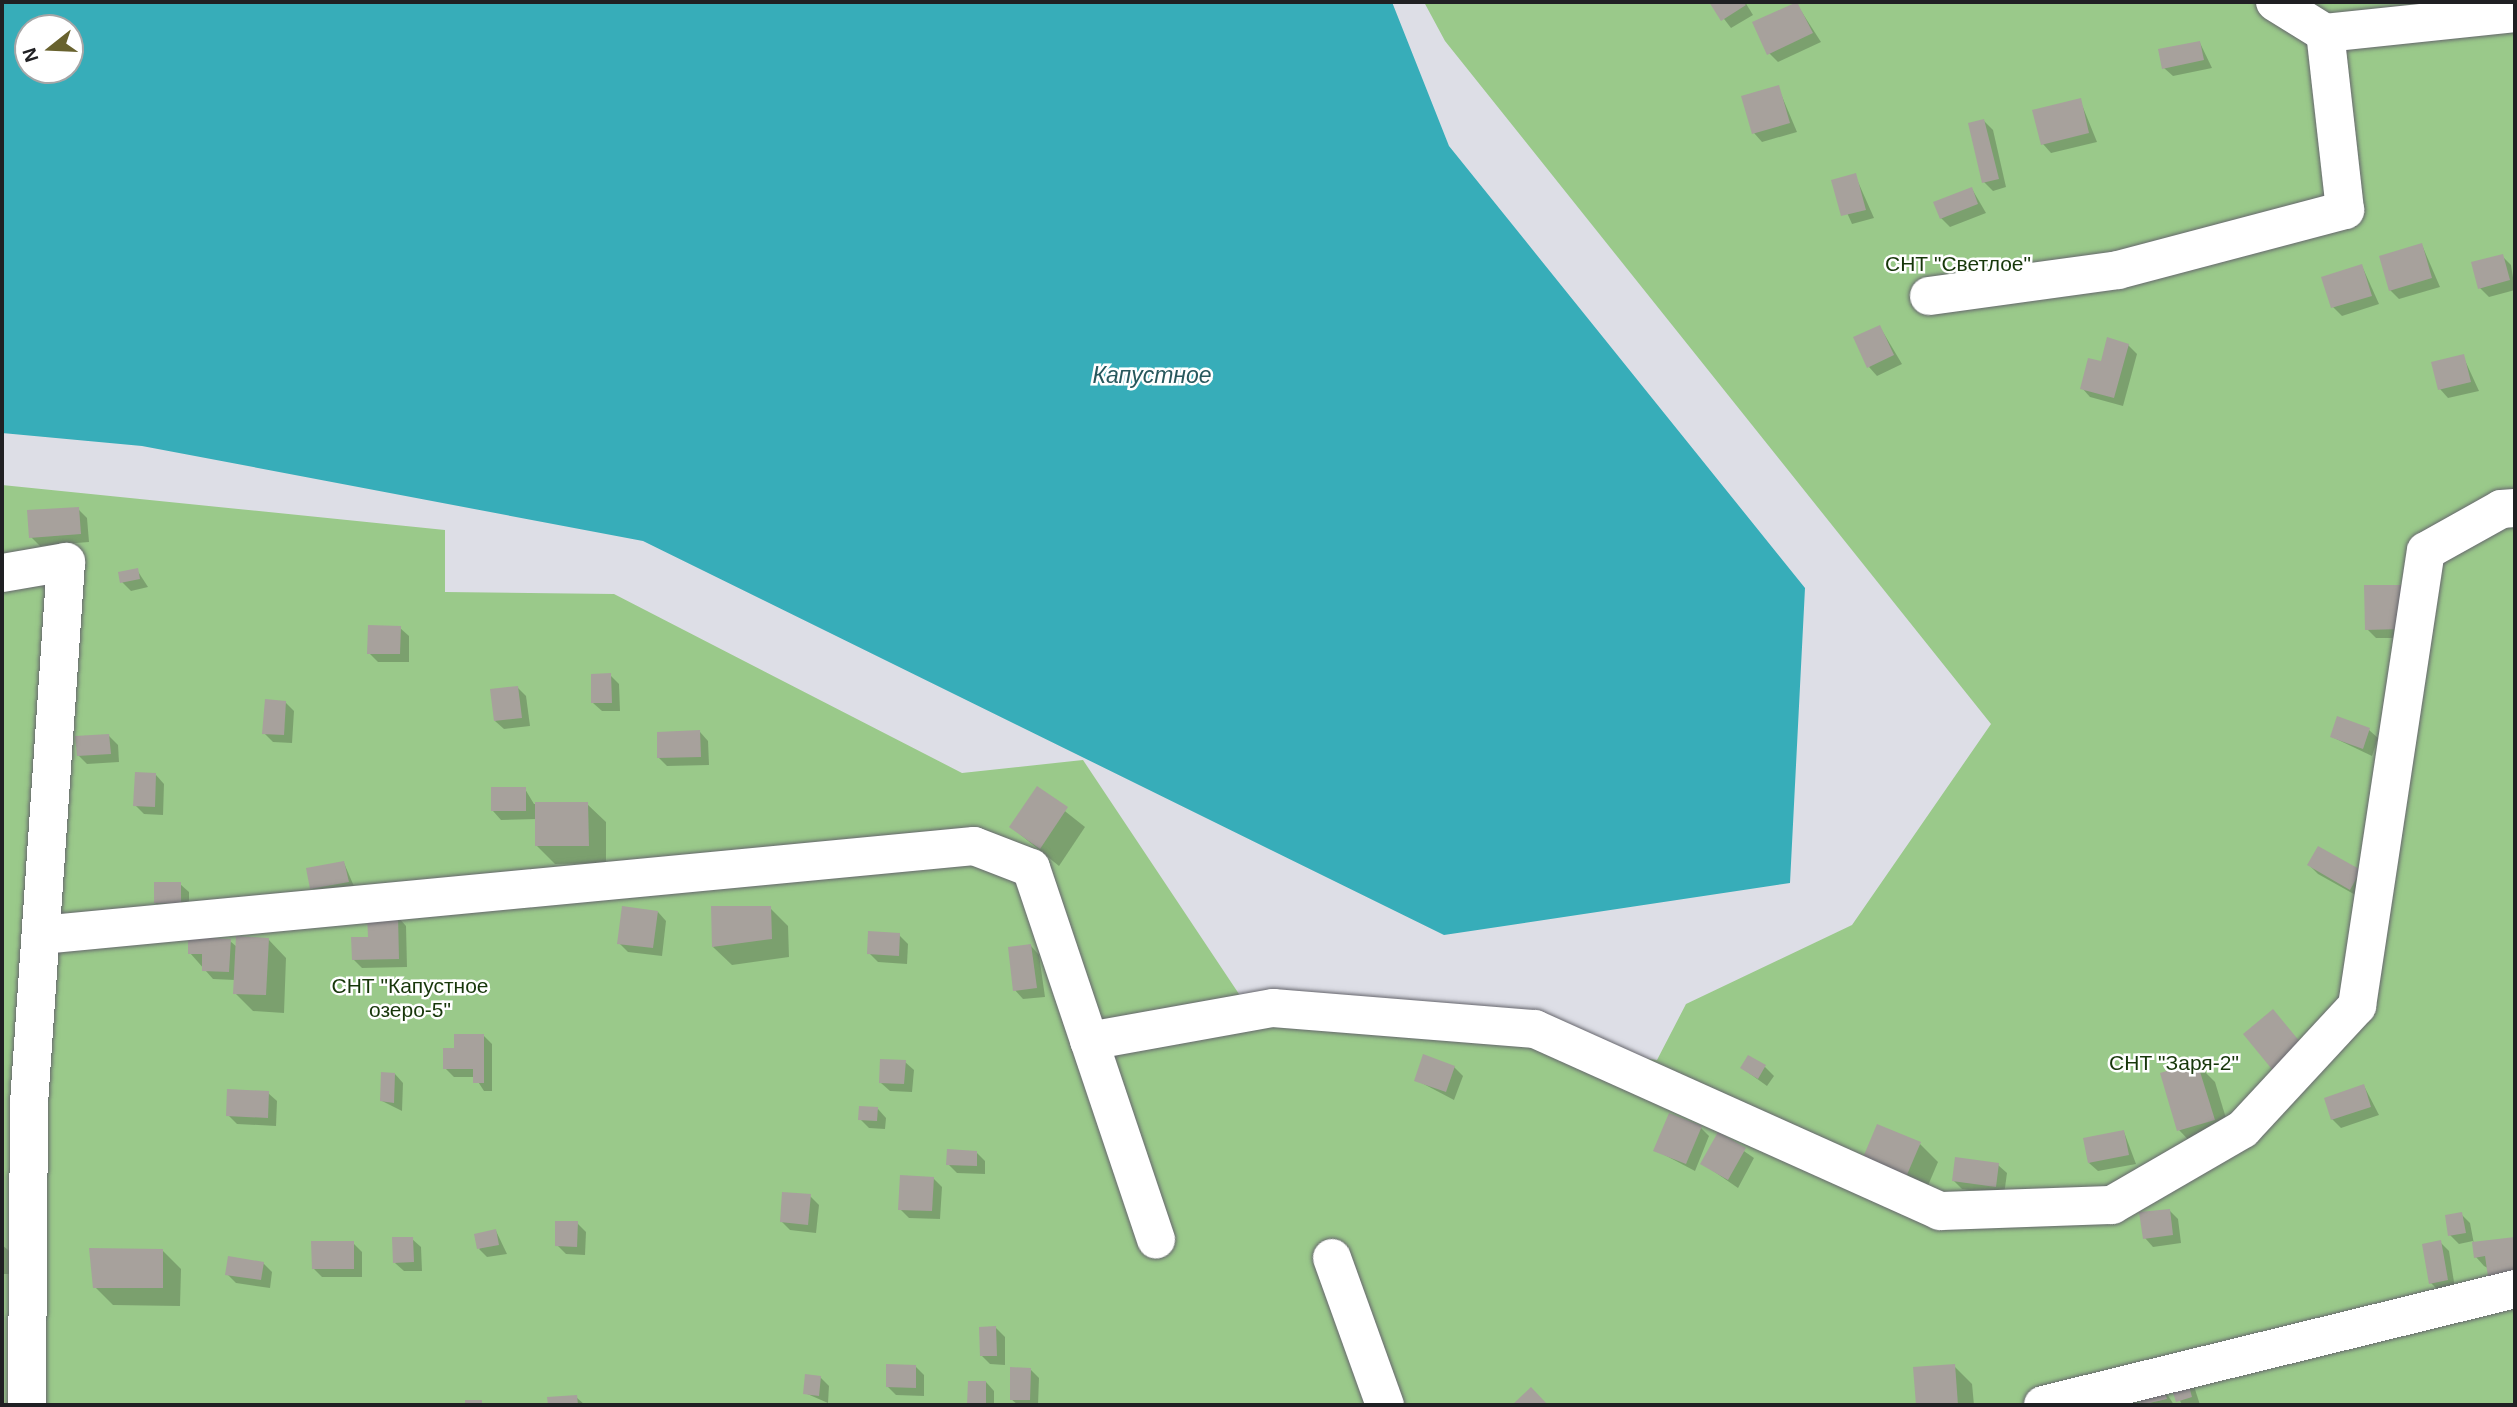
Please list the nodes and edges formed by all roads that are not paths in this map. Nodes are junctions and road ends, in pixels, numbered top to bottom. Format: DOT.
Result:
graph roads {
  1 [pos="2275,2"];
  2 [pos="2515,13"];
  3 [pos="2325,33"];
  4 [pos="1929,296"];
  5 [pos="2515,508"];
  6 [pos="2,573"];
  7 [pos="41,935"];
  8 [pos="1089,1041"];
  9 [pos="16,1102"];
  10 [pos="1156,1240"];
  11 [pos="1332,1258"];
  12 [pos="2515,1289"];
  13 [pos="27,1405"];
  14 [pos="1385,1405"];
  15 [pos="2043,1405"];
  1 -- 3 [label="lane"];
  2 -- 3 [label="lane"];
  3 -- 4 [label="lane"];
  5 -- 8 [label="lane"];
  6 -- 7 [label="lane"];
  7 -- 8 [label="lane"];
  7 -- 9 [label="lane"];
  8 -- 10 [label="lane"];
  9 -- 13 [label="lane"];
  11 -- 14 [label="lane"];
  12 -- 15 [label="lane"];
}
